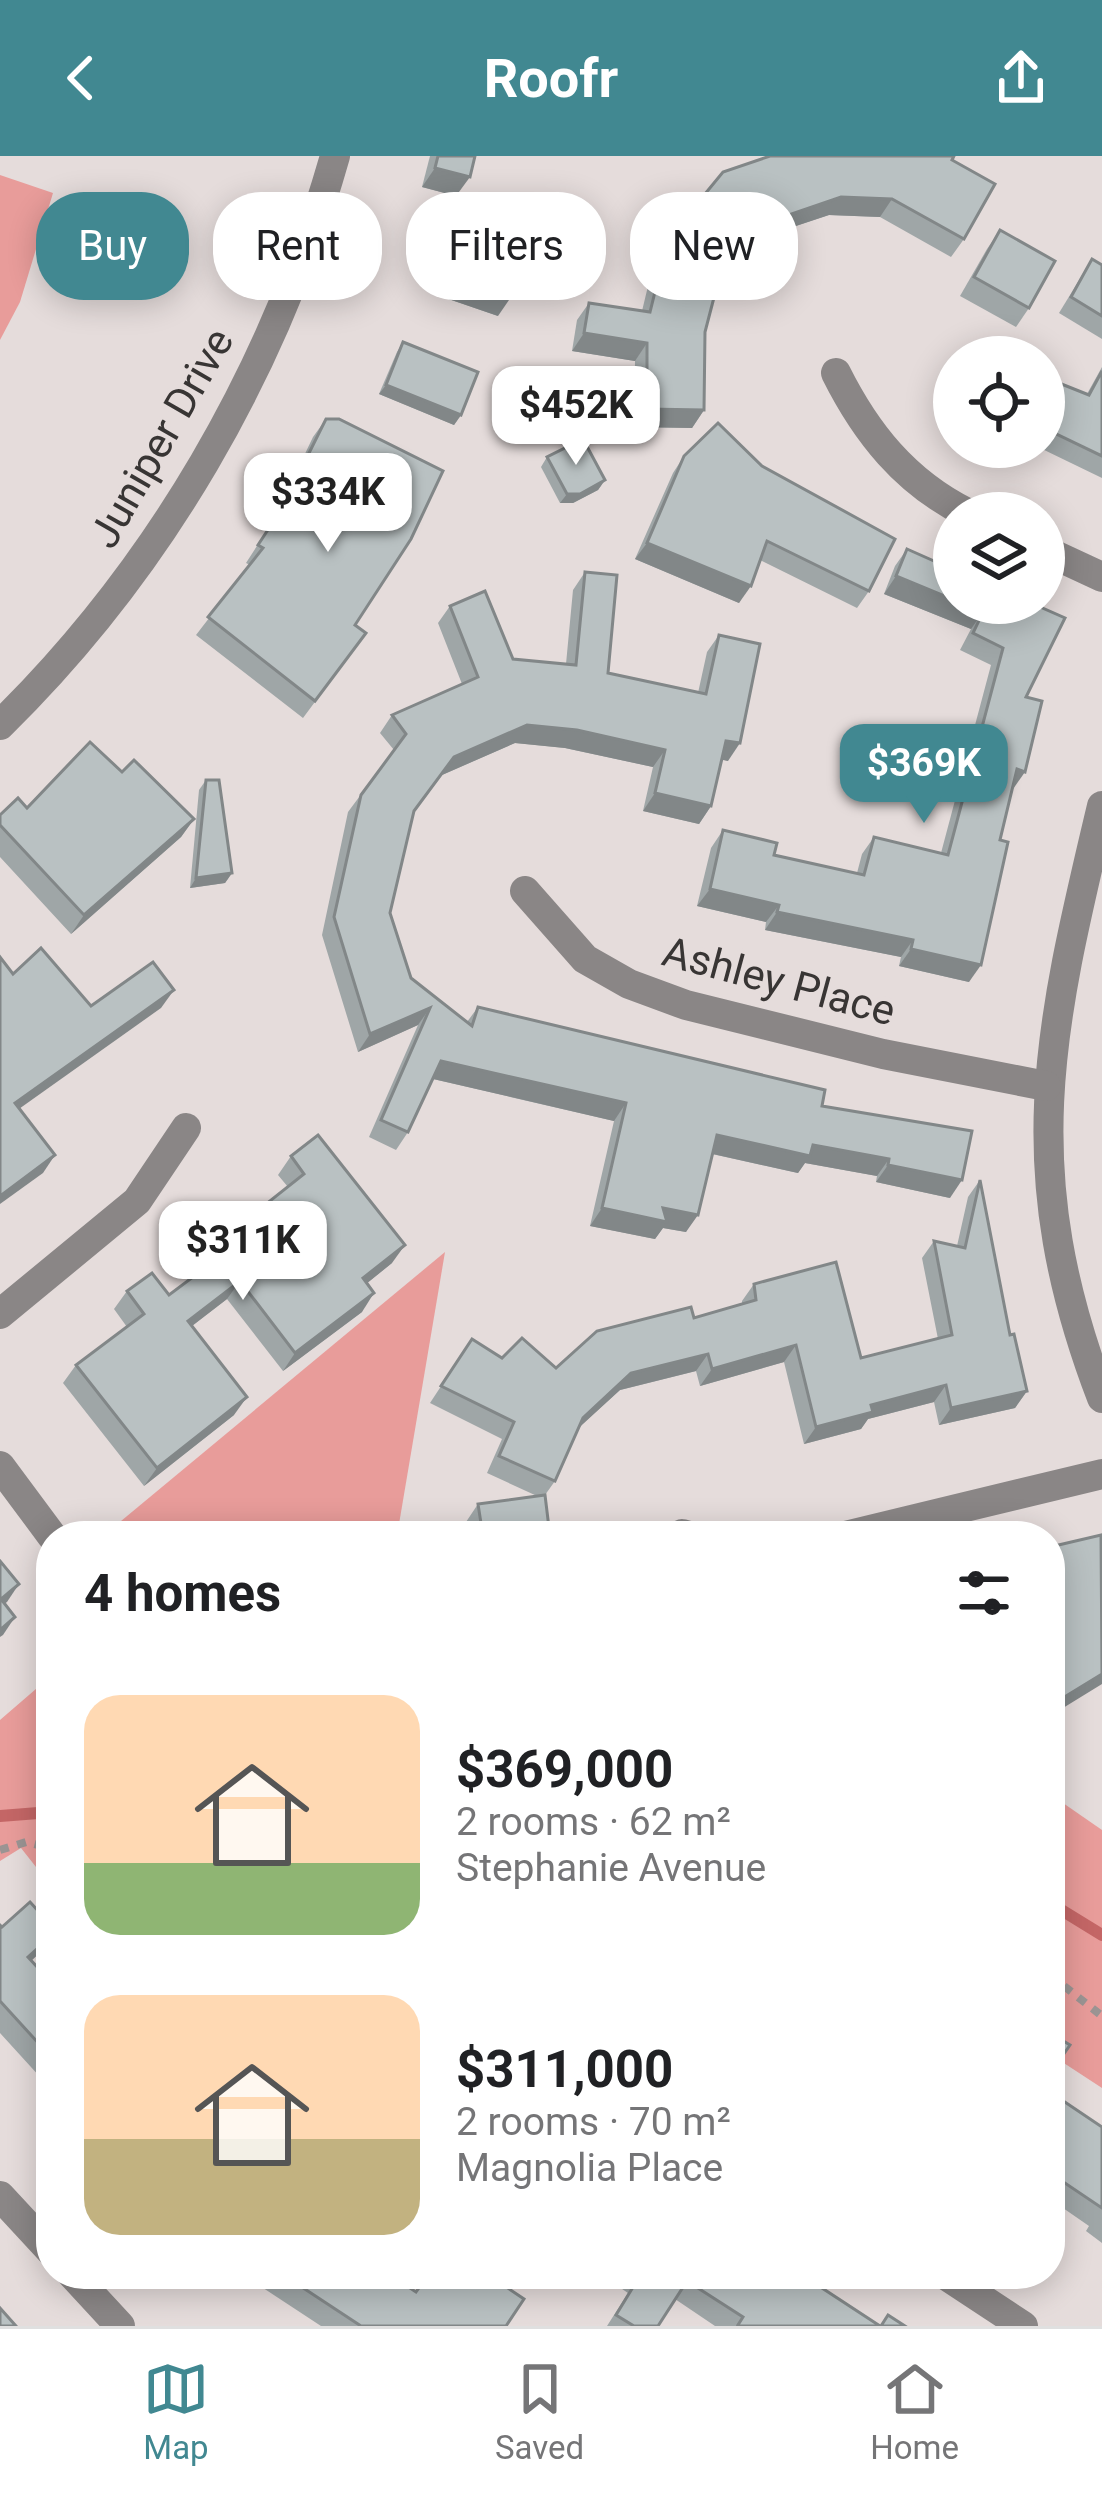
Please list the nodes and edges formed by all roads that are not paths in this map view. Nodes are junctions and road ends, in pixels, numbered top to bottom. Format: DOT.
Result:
graph roads {
  1 [pos="335,156"];
  2 [pos="836,373"];
  3 [pos="933,492"];
  4 [pos="1065,560"];
  5 [pos="1102,577"];
  6 [pos="0,725"];
  7 [pos="1102,806"];
  8 [pos="525,891"];
  9 [pos="1046,1086"];
  10 [pos="186,1127"];
  11 [pos="0,1314"];
  12 [pos="1102,1398"];
  13 [pos="0,1466"];
  14 [pos="1102,1474"];
  15 [pos="41,1521"];
  16 [pos="907,1521"];
  17 [pos="0,2195"];
  18 [pos="36,2235"];
  19 [pos="86,2289"];
  20 [pos="967,2289"];
  21 [pos="120,2326"];
  22 [pos="1023,2326"];
  1 -- 6 [label="street, Juniper Drive"];
  2 -- 3 [label="street"];
  4 -- 5 [label="street"];
  7 -- 9 [label="street"];
  8 -- 9 [label="street, Ashley Place"];
  9 -- 12 [label="street"];
  10 -- 11 [label="street"];
  13 -- 15 [label="street"];
  14 -- 16 [label="street"];
  17 -- 18 [label="street"];
  19 -- 21 [label="street"];
  20 -- 22 [label="street"];
}
